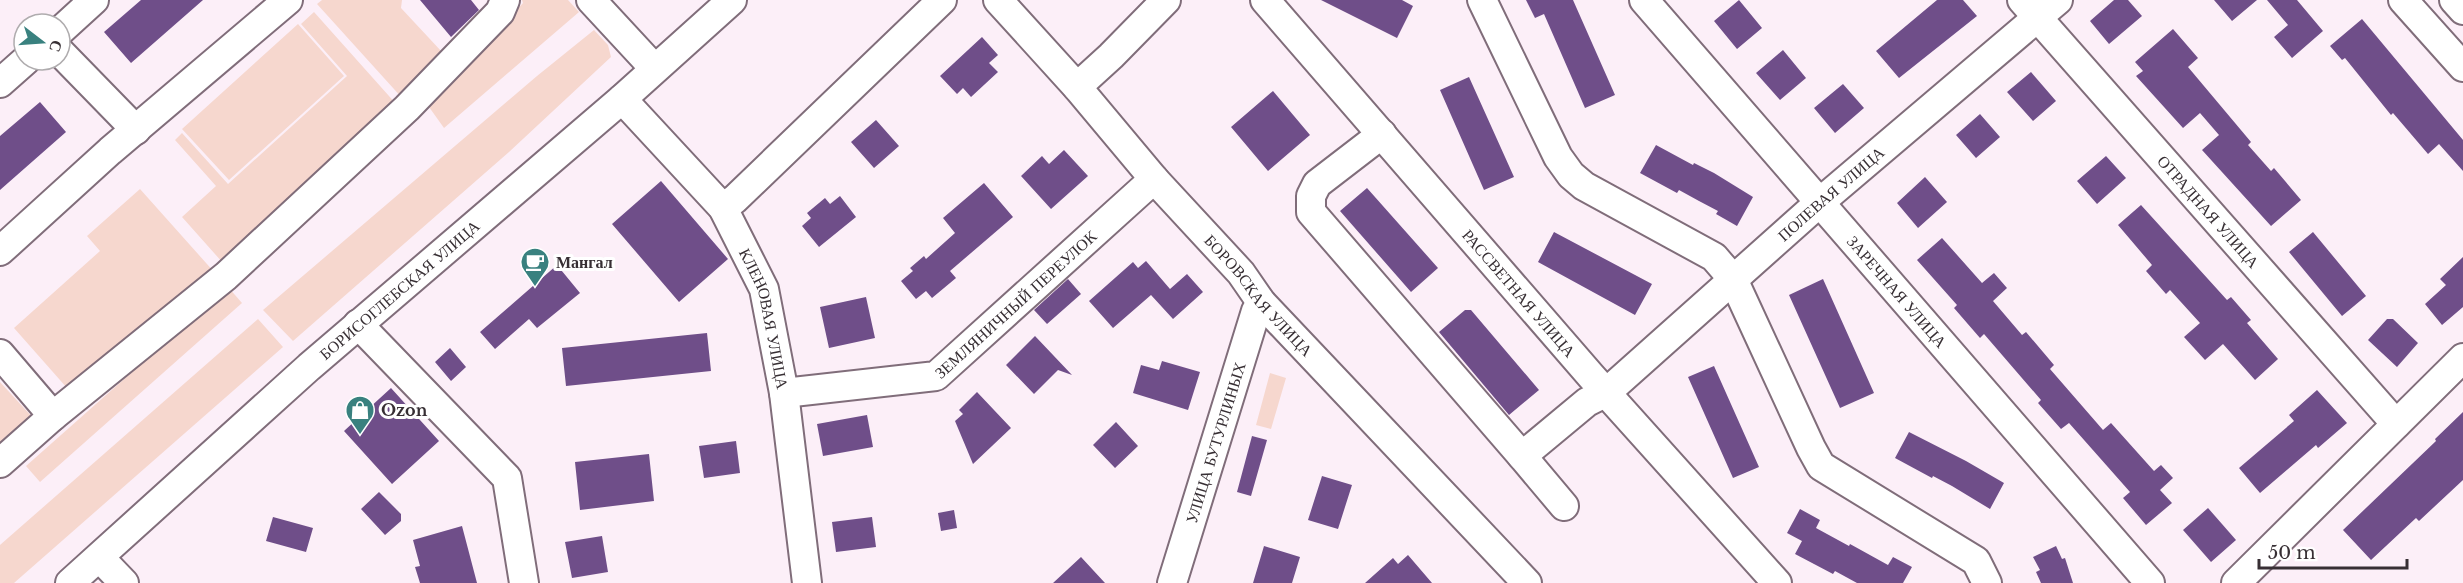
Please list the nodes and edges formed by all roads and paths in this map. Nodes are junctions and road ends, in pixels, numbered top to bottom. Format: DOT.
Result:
graph roads {
  1 [pos="94,0"];
  2 [pos="288,0"];
  3 [pos="505,0"];
  4 [pos="591,0"];
  5 [pos="732,0"];
  6 [pos="942,0"];
  7 [pos="998,0"];
  8 [pos="1166,0"];
  9 [pos="1265,0"];
  10 [pos="1482,0"];
  11 [pos="1644,0"];
  12 [pos="2403,0"];
  13 [pos="2454,0"];
  14 [pos="2039,6"];
  15 [pos="2463,10"];
  16 [pos="72,20"];
  17 [pos="72,64"];
  18 [pos="2463,67"];
  19 [pos="654,68"];
  20 [pos="12,72"];
  21 [pos="0,83"];
  22 [pos="1077,87"];
  23 [pos="622,99"];
  24 [pos="136,130"];
  25 [pos="1382,134"];
  26 [pos="1154,179"];
  27 [pos="1819,203"];
  28 [pos="723,208"];
  29 [pos="0,251"];
  30 [pos="1732,279"];
  31 [pos="1261,302"];
  32 [pos="358,324"];
  33 [pos="0,354"];
  34 [pos="2463,358"];
  35 [pos="1607,392"];
  36 [pos="784,393"];
  37 [pos="54,416"];
  38 [pos="2396,424"];
  39 [pos="1522,456"];
  40 [pos="0,463"];
  41 [pos="1563,506"];
  42 [pos="100,558"];
  43 [pos="70,583"];
  44 [pos="124,583"];
  45 [pos="524,583"];
  46 [pos="807,583"];
  47 [pos="1172,583"];
  48 [pos="1527,583"];
  49 [pos="1777,583"];
  50 [pos="1987,583"];
  51 [pos="2150,583"];
  52 [pos="2235,583"];
  1 -- 16 [label="street"];
  2 -- 24 [label="street"];
  3 -- 37 [label="street"];
  4 -- 19 [label="street"];
  5 -- 19 [label="street, БОРИСОГЛЕБСКАЯ УЛИЦА"];
  6 -- 28 [label="street"];
  7 -- 22 [label="street, БОРОВСКАЯ УЛИЦА"];
  8 -- 22 [label="street"];
  9 -- 25 [label="street, РАССВЕТНАЯ УЛИЦА"];
  10 -- 30 [label="street"];
  11 -- 27 [label="street, ЗАРЕЧНАЯ УЛИЦА"];
  12 -- 18 [label="street"];
  13 -- 15 [label="street"];
  14 -- 27 [label="street, ПОЛЕВАЯ УЛИЦА"];
  14 -- 38 [label="street, ОТРАДНАЯ УЛИЦА"];
  17 -- 24 [label="street"];
  19 -- 23 [label="street, БОРИСОГЛЕБСКАЯ УЛИЦА"];
  20 -- 21 [label="street"];
  22 -- 26 [label="street, БОРОВСКАЯ УЛИЦА"];
  23 -- 28 [label="street, КЛЕНОВАЯ УЛИЦА"];
  23 -- 32 [label="street, БОРИСОГЛЕБСКАЯ УЛИЦА"];
  24 -- 29 [label="street"];
  25 -- 35 [label="street, РАССВЕТНАЯ УЛИЦА"];
  25 -- 39 [label="street"];
  26 -- 31 [label="street, БОРОВСКАЯ УЛИЦА"];
  26 -- 36 [label="street, ЗЕМЛЯНИЧНЫЙ ПЕРЕУЛОК"];
  27 -- 30 [label="street, ПОЛЕВАЯ УЛИЦА"];
  27 -- 51 [label="street, ЗАРЕЧНАЯ УЛИЦА"];
  28 -- 36 [label="street, КЛЕНОВАЯ УЛИЦА"];
  30 -- 35 [label="street, ПОЛЕВАЯ УЛИЦА"];
  30 -- 50 [label="street"];
  31 -- 47 [label="street, УЛИЦА БУТУРЛИНЫХ"];
  31 -- 48 [label="street, БОРОВСКАЯ УЛИЦА"];
  32 -- 42 [label="street, БОРИСОГЛЕБСКАЯ УЛИЦА"];
  32 -- 45 [label="street"];
  33 -- 37 [label="street"];
  34 -- 38 [label="street"];
  35 -- 39 [label="street, ПОЛЕВАЯ УЛИЦА"];
  35 -- 49 [label="street, РАССВЕТНАЯ УЛИЦА"];
  36 -- 46 [label="street, КЛЕНОВАЯ УЛИЦА"];
  37 -- 40 [label="street"];
  38 -- 52 [label="street"];
  39 -- 41 [label="street"];
  42 -- 43 [label="street, БОРИСОГЛЕБСКАЯ УЛИЦА"];
  42 -- 44 [label="street"];
}
